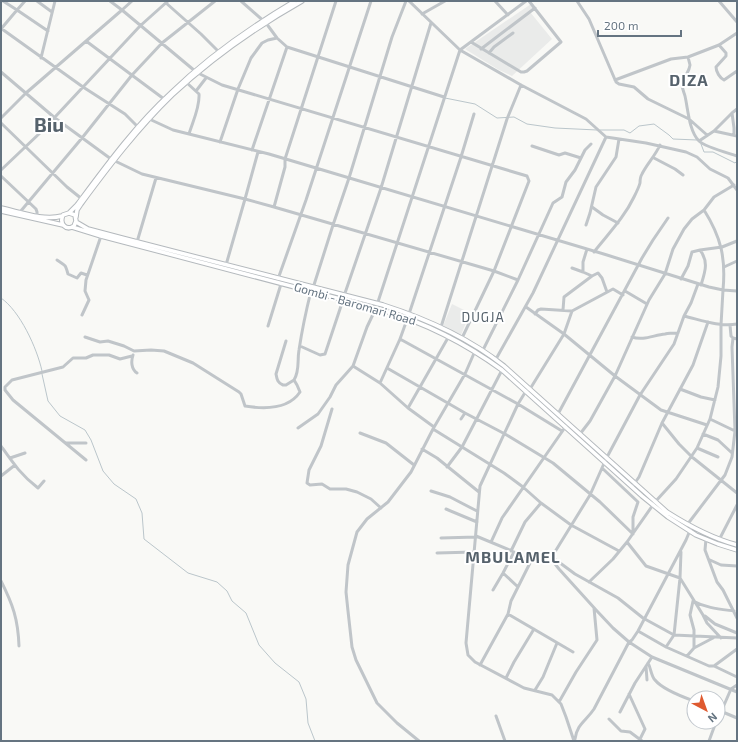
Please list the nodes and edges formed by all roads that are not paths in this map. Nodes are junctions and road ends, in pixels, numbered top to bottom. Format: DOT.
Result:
graph roads {
  1 [pos="3,1"];
  2 [pos="24,1"];
  3 [pos="38,1"];
  4 [pos="55,1"];
  5 [pos="110,1"];
  6 [pos="132,1"];
  7 [pos="215,1"];
  8 [pos="241,1"];
  9 [pos="295,1"];
  10 [pos="302,1"];
  11 [pos="336,1"];
  12 [pos="371,1"];
  13 [pos="406,1"];
  14 [pos="409,1"];
  15 [pos="445,1"];
  16 [pos="495,1"];
  17 [pos="528,1"];
  18 [pos="576,1"];
  19 [pos="719,1"];
  20 [pos="167,2"];
  21 [pos="535,8"];
  22 [pos="17,10"];
  23 [pos="122,10"];
  24 [pos="52,12"];
  25 [pos="422,14"];
  26 [pos="508,15"];
  27 [pos="264,22"];
  28 [pos="737,22"];
  29 [pos="187,23"];
  30 [pos="432,23"];
  31 [pos="140,26"];
  32 [pos="1,29"];
  33 [pos="48,31"];
  34 [pos="737,32"];
  35 [pos="513,33"];
  36 [pos="277,38"];
  37 [pos="86,41"];
  38 [pos="471,42"];
  39 [pos="162,44"];
  40 [pos="719,45"];
  41 [pos="287,47"];
  42 [pos="481,49"];
  43 [pos="460,50"];
  44 [pos="219,52"];
  45 [pos="489,53"];
  46 [pos="688,56"];
  47 [pos="41,58"];
  48 [pos="319,58"];
  49 [pos="110,59"];
  50 [pos="350,66"];
  51 [pos="56,68"];
  52 [pos="737,70"];
  53 [pos="1,72"];
  54 [pos="197,72"];
  55 [pos="132,75"];
  56 [pos="380,76"];
  57 [pos="206,78"];
  58 [pos="615,80"];
  59 [pos="187,83"];
  60 [pos="521,85"];
  61 [pos="412,86"];
  62 [pos="83,87"];
  63 [pos="196,90"];
  64 [pos="238,90"];
  65 [pos="26,93"];
  66 [pos="444,97"];
  67 [pos="164,99"];
  68 [pos="269,99"];
  69 [pos="109,104"];
  70 [pos="302,109"];
  71 [pos="737,109"];
  72 [pos="732,113"];
  73 [pos="474,114"];
  74 [pos="1,118"];
  75 [pos="55,118"];
  76 [pos="148,118"];
  77 [pos="332,118"];
  78 [pos="689,119"];
  79 [pos="1,123"];
  80 [pos="138,127"];
  81 [pos="364,127"];
  82 [pos="714,131"];
  83 [pos="189,134"];
  84 [pos="707,135"];
  85 [pos="735,136"];
  86 [pos="396,137"];
  87 [pos="606,137"];
  88 [pos="82,138"];
  89 [pos="619,139"];
  90 [pos="699,141"];
  91 [pos="220,142"];
  92 [pos="591,144"];
  93 [pos="428,146"];
  94 [pos="532,146"];
  95 [pos="660,146"];
  96 [pos="26,147"];
  97 [pos="252,150"];
  98 [pos="258,152"];
  99 [pos="737,156"];
  100 [pos="462,157"];
  101 [pos="581,158"];
  102 [pos="654,158"];
  103 [pos="285,159"];
  104 [pos="113,160"];
  105 [pos="492,166"];
  106 [pos="316,168"];
  107 [pos="1,170"];
  108 [pos="53,173"];
  109 [pos="683,175"];
  110 [pos="1,176"];
  111 [pos="156,178"];
  112 [pos="349,178"];
  113 [pos="736,187"];
  114 [pos="381,188"];
  115 [pos="412,197"];
  116 [pos="82,199"];
  117 [pos="245,199"];
  118 [pos="28,202"];
  119 [pos="274,207"];
  120 [pos="445,207"];
  121 [pos="592,207"];
  122 [pos="1,208"];
  123 [pos="704,210"];
  124 [pos="1,211"];
  125 [pos="20,212"];
  126 [pos="69,213"];
  127 [pos="37,216"];
  128 [pos="62,216"];
  129 [pos="301,216"];
  130 [pos="476,216"];
  131 [pos="76,217"];
  132 [pos="668,218"];
  133 [pos="76,222"];
  134 [pos="618,223"];
  135 [pos="63,225"];
  136 [pos="333,225"];
  137 [pos="586,225"];
  138 [pos="72,227"];
  139 [pos="512,227"];
  140 [pos="366,234"];
  141 [pos="538,235"];
  142 [pos="101,236"];
  143 [pos="558,241"];
  144 [pos="737,241"];
  145 [pos="137,242"];
  146 [pos="397,243"];
  147 [pos="722,247"];
  148 [pos="587,250"];
  149 [pos="700,250"];
  150 [pos="594,252"];
  151 [pos="430,253"];
  152 [pos="57,260"];
  153 [pos="737,261"];
  154 [pos="461,262"];
  155 [pos="216,265"];
  156 [pos="226,265"];
  157 [pos="639,266"];
  158 [pos="724,266"];
  159 [pos="572,268"];
  160 [pos="494,272"];
  161 [pos="583,272"];
  162 [pos="665,274"];
  163 [pos="87,275"];
  164 [pos="592,276"];
  165 [pos="278,279"];
  166 [pos="681,279"];
  167 [pos="518,280"];
  168 [pos="281,284"];
  169 [pos="699,284"];
  170 [pos="312,290"];
  171 [pos="625,290"];
  172 [pos="723,290"];
  173 [pos="737,291"];
  174 [pos="607,292"];
  175 [pos="623,295"];
  176 [pos="344,298"];
  177 [pos="377,304"];
  178 [pos="647,304"];
  179 [pos="526,307"];
  180 [pos="376,308"];
  181 [pos="563,310"];
  182 [pos="572,311"];
  183 [pos="82,314"];
  184 [pos="535,314"];
  185 [pos="408,316"];
  186 [pos="684,316"];
  187 [pos="708,322"];
  188 [pos="737,324"];
  189 [pos="721,325"];
  190 [pos="730,325"];
  191 [pos="268,326"];
  192 [pos="441,327"];
  193 [pos="678,333"];
  194 [pos="564,334"];
  195 [pos="449,336"];
  196 [pos="85,337"];
  197 [pos="632,337"];
  198 [pos="462,338"];
  199 [pos="733,338"];
  200 [pos="400,339"];
  201 [pos="737,339"];
  202 [pos="286,341"];
  203 [pos="300,346"];
  204 [pos="483,350"];
  205 [pos="134,351"];
  206 [pos="475,351"];
  207 [pos="589,355"];
  208 [pos="132,356"];
  209 [pos="436,358"];
  210 [pos="496,359"];
  211 [pos="354,366"];
  212 [pos="388,368"];
  213 [pos="502,370"];
  214 [pos="137,374"];
  215 [pos="465,374"];
  216 [pos="615,376"];
  217 [pos="294,380"];
  218 [pos="735,380"];
  219 [pos="380,383"];
  220 [pos="420,387"];
  221 [pos="491,389"];
  222 [pos="680,389"];
  223 [pos="528,390"];
  224 [pos="640,395"];
  225 [pos="715,400"];
  226 [pos="448,404"];
  227 [pos="518,404"];
  228 [pos="408,408"];
  229 [pos="332,409"];
  230 [pos="465,412"];
  231 [pos="668,412"];
  232 [pos="558,414"];
  233 [pos="736,415"];
  234 [pos="476,418"];
  235 [pos="461,419"];
  236 [pos="710,419"];
  237 [pos="662,423"];
  238 [pos="707,424"];
  239 [pos="566,425"];
  240 [pos="298,428"];
  241 [pos="433,428"];
  242 [pos="562,431"];
  243 [pos="736,431"];
  244 [pos="360,433"];
  245 [pos="505,434"];
  246 [pos="580,434"];
  247 [pos="703,434"];
  248 [pos="66,443"];
  249 [pos="86,443"];
  250 [pos="1,446"];
  251 [pos="462,447"];
  252 [pos="697,448"];
  253 [pos="422,449"];
  254 [pos="25,452"];
  255 [pos="732,452"];
  256 [pos="544,457"];
  257 [pos="692,457"];
  258 [pos="718,457"];
  259 [pos="10,458"];
  260 [pos="86,460"];
  261 [pos="605,460"];
  262 [pos="15,465"];
  263 [pos="414,465"];
  264 [pos="490,465"];
  265 [pos="447,467"];
  266 [pos="602,468"];
  267 [pos="1,476"];
  268 [pos="721,480"];
  269 [pos="44,481"];
  270 [pos="633,485"];
  271 [pos="523,487"];
  272 [pos="432,491"];
  273 [pos="479,492"];
  274 [pos="737,493"];
  275 [pos="590,495"];
  276 [pos="541,503"];
  277 [pos="654,503"];
  278 [pos="737,505"];
  279 [pos="381,508"];
  280 [pos="446,509"];
  281 [pos="478,512"];
  282 [pos="477,522"];
  283 [pos="571,525"];
  284 [pos="687,525"];
  285 [pos="691,530"];
  286 [pos="633,534"];
  287 [pos="476,537"];
  288 [pos="441,538"];
  289 [pos="706,539"];
  290 [pos="719,540"];
  291 [pos="491,542"];
  292 [pos="627,542"];
  293 [pos="737,545"];
  294 [pos="619,550"];
  295 [pos="681,550"];
  296 [pos="737,550"];
  297 [pos="512,551"];
  298 [pos="474,552"];
  299 [pos="437,553"];
  300 [pos="552,557"];
  301 [pos="709,560"];
  302 [pos="737,566"];
  303 [pos="504,573"];
  304 [pos="668,574"];
  305 [pos="680,578"];
  306 [pos="1,581"];
  307 [pos="589,582"];
  308 [pos="518,587"];
  309 [pos="493,590"];
  310 [pos="693,601"];
  311 [pos="594,608"];
  312 [pos="734,611"];
  313 [pos="508,614"];
  314 [pos="703,615"];
  315 [pos="643,618"];
  316 [pos="737,618"];
  317 [pos="534,629"];
  318 [pos="638,631"];
  319 [pos="737,633"];
  320 [pos="674,635"];
  321 [pos="694,635"];
  322 [pos="713,638"];
  323 [pos="721,638"];
  324 [pos="737,638"];
  325 [pos="629,642"];
  326 [pos="557,643"];
  327 [pos="19,646"];
  328 [pos="666,647"];
  329 [pos="694,648"];
  330 [pos="737,649"];
  331 [pos="573,652"];
  332 [pos="687,656"];
  333 [pos="652,657"];
  334 [pos="648,663"];
  335 [pos="480,665"];
  336 [pos="646,666"];
  337 [pos="714,666"];
  338 [pos="737,677"];
  339 [pos="506,678"];
  340 [pos="647,680"];
  341 [pos="737,685"];
  342 [pos="731,689"];
  343 [pos="535,690"];
  344 [pos="737,692"];
  345 [pos="629,694"];
  346 [pos="686,698"];
  347 [pos="726,699"];
  348 [pos="559,702"];
  349 [pos="620,712"];
  350 [pos="726,713"];
  351 [pos="496,716"];
  352 [pos="737,718"];
  353 [pos="609,719"];
  354 [pos="713,730"];
  355 [pos="504,740"];
  356 [pos="641,740"];
  357 [pos="419,741"];
  358 [pos="574,741"];
  359 [pos="709,741"];
  1 -- 22 [label="street"];
  2 -- 22 [label="street"];
  3 -- 24 [label="street"];
  4 -- 24 [label="street"];
  5 -- 23 [label="street"];
  6 -- 23 [label="street"];
  7 -- 29 [label="street"];
  8 -- 27 [label="street"];
  9 -- 27 [label="main road"];
  10 -- 27 [label="main road"];
  11 -- 48 [label="street"];
  12 -- 50 [label="street"];
  13 -- 56 [label="street"];
  14 -- 25 [label="street"];
  15 -- 25 [label="street"];
  16 -- 26 [label="street"];
  17 -- 21 [label="street"];
  17 -- 26 [label="street"];
  18 -- 58 [label="street"];
  19 -- 28 [label="street"];
  20 -- 29 [label="street"];
  20 -- 31 [label="street"];
  21 -- 42 [label="street"];
  21 -- 45 [label="street"];
  22 -- 32 [label="street"];
  22 -- 33 [label="street"];
  23 -- 31 [label="street"];
  23 -- 37 [label="street"];
  24 -- 33 [label="street"];
  25 -- 30 [label="street"];
  26 -- 38 [label="street"];
  27 -- 36 [label="street"];
  27 -- 44 [label="main road"];
  27 -- 54 [label="main road"];
  29 -- 39 [label="street"];
  29 -- 44 [label="street"];
  30 -- 43 [label="street"];
  30 -- 61 [label="street"];
  31 -- 39 [label="street"];
  31 -- 49 [label="street"];
  32 -- 47 [label="street"];
  33 -- 47 [label="street"];
  34 -- 40 [label="street"];
  35 -- 45 [label="street"];
  36 -- 41 [label="street"];
  36 -- 64 [label="street"];
  37 -- 49 [label="street"];
  37 -- 51 [label="street"];
  38 -- 42 [label="street"];
  38 -- 43 [label="street"];
  39 -- 54 [label="street"];
  39 -- 55 [label="street"];
  40 -- 46 [label="street"];
  40 -- 52 [label="street"];
  41 -- 48 [label="street"];
  41 -- 68 [label="street"];
  42 -- 45 [label="street"];
  43 -- 60 [label="street"];
  43 -- 66 [label="street"];
  44 -- 54 [label="main road"];
  46 -- 58 [label="street"];
  46 -- 78 [label="street"];
  47 -- 51 [label="street"];
  48 -- 50 [label="street"];
  48 -- 70 [label="street"];
  49 -- 55 [label="street"];
  49 -- 62 [label="street"];
  50 -- 56 [label="street"];
  50 -- 77 [label="street"];
  51 -- 62 [label="street"];
  51 -- 65 [label="street"];
  53 -- 65 [label="street"];
  54 -- 57 [label="street"];
  54 -- 59 [label="main road"];
  54 -- 67 [label="main road"];
  55 -- 67 [label="street"];
  55 -- 69 [label="street"];
  56 -- 61 [label="street"];
  56 -- 81 [label="street"];
  57 -- 63 [label="street"];
  57 -- 64 [label="street"];
  58 -- 78 [label="street"];
  59 -- 63 [label="street"];
  59 -- 76 [label="main road"];
  60 -- 87 [label="street"];
  60 -- 105 [label="street"];
  61 -- 66 [label="street"];
  61 -- 86 [label="street"];
  62 -- 69 [label="street"];
  62 -- 75 [label="street"];
  63 -- 83 [label="street"];
  64 -- 68 [label="street"];
  64 -- 91 [label="street"];
  65 -- 74 [label="street"];
  65 -- 75 [label="street"];
  66 -- 93 [label="street"];
  67 -- 76 [label="main road"];
  68 -- 70 [label="street"];
  68 -- 97 [label="street"];
  69 -- 80 [label="street"];
  69 -- 88 [label="street"];
  70 -- 77 [label="street"];
  70 -- 103 [label="street"];
  71 -- 72 [label="street"];
  72 -- 82 [label="street"];
  72 -- 85 [label="street"];
  73 -- 100 [label="street"];
  75 -- 88 [label="street"];
  75 -- 96 [label="street"];
  76 -- 80 [label="main road"];
  76 -- 83 [label="street"];
  76 -- 104 [label="main road"];
  77 -- 81 [label="street"];
  77 -- 106 [label="street"];
  78 -- 84 [label="street"];
  78 -- 90 [label="street"];
  79 -- 96 [label="street"];
  80 -- 104 [label="main road"];
  81 -- 86 [label="street"];
  81 -- 112 [label="street"];
  82 -- 84 [label="street"];
  82 -- 85 [label="street"];
  83 -- 91 [label="street"];
  84 -- 90 [label="street"];
  86 -- 93 [label="street"];
  86 -- 114 [label="street"];
  87 -- 89 [label="street"];
  87 -- 143 [label="street"];
  88 -- 104 [label="street"];
  88 -- 108 [label="street"];
  89 -- 95 [label="street"];
  89 -- 121 [label="street"];
  90 -- 99 [label="street"];
  91 -- 97 [label="street"];
  92 -- 101 [label="street"];
  93 -- 100 [label="street"];
  93 -- 115 [label="street"];
  94 -- 101 [label="street"];
  95 -- 102 [label="street"];
  95 -- 113 [label="street"];
  96 -- 107 [label="street"];
  96 -- 108 [label="street"];
  97 -- 98 [label="street"];
  98 -- 103 [label="street"];
  98 -- 117 [label="street"];
  100 -- 105 [label="street"];
  100 -- 120 [label="street"];
  101 -- 141 [label="street"];
  102 -- 109 [label="street"];
  102 -- 134 [label="street"];
  103 -- 106 [label="street"];
  103 -- 119 [label="street"];
  104 -- 111 [label="street"];
  104 -- 116 [label="main road"];
  104 -- 131 [label="main road"];
  105 -- 130 [label="street"];
  105 -- 139 [label="street"];
  106 -- 112 [label="street"];
  106 -- 129 [label="street"];
  108 -- 116 [label="street"];
  108 -- 118 [label="street"];
  110 -- 118 [label="street"];
  111 -- 117 [label="street"];
  111 -- 145 [label="street"];
  112 -- 114 [label="street"];
  112 -- 136 [label="street"];
  113 -- 123 [label="street"];
  114 -- 115 [label="street"];
  114 -- 140 [label="street"];
  115 -- 120 [label="street"];
  115 -- 146 [label="street"];
  116 -- 126 [label="main road"];
  117 -- 119 [label="street"];
  117 -- 156 [label="street"];
  118 -- 125 [label="street"];
  118 -- 127 [label="street"];
  119 -- 129 [label="street"];
  120 -- 130 [label="street"];
  120 -- 151 [label="street"];
  121 -- 134 [label="street"];
  121 -- 137 [label="street"];
  122 -- 125 [label="main road"];
  123 -- 147 [label="street"];
  123 -- 162 [label="street"];
  124 -- 135 [label="main road"];
  125 -- 127 [label="main road"];
  126 -- 128 [label="main road"];
  126 -- 131 [label="main road"];
  127 -- 128 [label="main road"];
  128 -- 135 [label="main road"];
  129 -- 136 [label="street"];
  129 -- 165 [label="street"];
  130 -- 139 [label="street"];
  130 -- 154 [label="street"];
  131 -- 133 [label="main road"];
  132 -- 157 [label="street"];
  133 -- 138 [label="main road"];
  133 -- 145 [label="main road, Gombi - Baromari Road"];
  134 -- 150 [label="street"];
  135 -- 138 [label="main road"];
  136 -- 140 [label="street"];
  136 -- 170 [label="street"];
  138 -- 142 [label="main road, Gombi - Baromari Road"];
  139 -- 141 [label="street"];
  139 -- 160 [label="street"];
  140 -- 146 [label="street"];
  140 -- 176 [label="street"];
  141 -- 143 [label="street"];
  141 -- 167 [label="street"];
  142 -- 155 [label="main road, Gombi - Baromari Road"];
  142 -- 163 [label="street"];
  143 -- 148 [label="street"];
  143 -- 179 [label="street"];
  144 -- 147 [label="street"];
  145 -- 155 [label="main road, Gombi - Baromari Road"];
  146 -- 151 [label="street"];
  146 -- 177 [label="street"];
  147 -- 149 [label="street"];
  147 -- 158 [label="street"];
  148 -- 150 [label="street"];
  148 -- 161 [label="street"];
  149 -- 166 [label="street"];
  149 -- 169 [label="street"];
  150 -- 157 [label="street"];
  151 -- 154 [label="street"];
  151 -- 185 [label="street"];
  152 -- 163 [label="street"];
  153 -- 158 [label="street"];
  154 -- 160 [label="street"];
  154 -- 192 [label="street"];
  155 -- 156 [label="main road, Gombi - Baromari Road"];
  155 -- 168 [label="main road, Gombi - Baromari Road"];
  156 -- 165 [label="main road, Gombi - Baromari Road"];
  157 -- 162 [label="street"];
  157 -- 171 [label="street"];
  158 -- 172 [label="street"];
  159 -- 161 [label="street"];
  160 -- 167 [label="street"];
  160 -- 198 [label="street"];
  161 -- 164 [label="street"];
  162 -- 166 [label="street"];
  162 -- 178 [label="street"];
  163 -- 183 [label="street"];
  164 -- 174 [label="street"];
  164 -- 181 [label="street"];
  165 -- 170 [label="main road, Gombi - Baromari Road"];
  166 -- 169 [label="street"];
  167 -- 204 [label="street"];
  168 -- 170 [label="main road, Gombi - Baromari Road"];
  168 -- 191 [label="street"];
  169 -- 172 [label="street"];
  169 -- 186 [label="street"];
  170 -- 176 [label="main road, Gombi - Baromari Road"];
  170 -- 203 [label="street"];
  171 -- 175 [label="street"];
  171 -- 178 [label="street"];
  172 -- 173 [label="street"];
  172 -- 189 [label="street"];
  174 -- 175 [label="street"];
  174 -- 182 [label="street"];
  175 -- 207 [label="street"];
  176 -- 177 [label="main road, Gombi - Baromari Road"];
  176 -- 180 [label="main road, Gombi - Baromari Road"];
  176 -- 203 [label="street"];
  177 -- 180 [label="street"];
  177 -- 185 [label="main road, Gombi - Baromari Road"];
  178 -- 197 [label="street"];
  179 -- 184 [label="street"];
  179 -- 210 [label="street"];
  180 -- 185 [label="main road, Gombi - Baromari Road"];
  180 -- 211 [label="street"];
  181 -- 182 [label="street"];
  181 -- 184 [label="street"];
  182 -- 194 [label="street"];
  184 -- 194 [label="street"];
  185 -- 192 [label="main road, Gombi - Baromari Road"];
  185 -- 195 [label="main road, Gombi - Baromari Road"];
  185 -- 200 [label="street"];
  186 -- 187 [label="street"];
  186 -- 193 [label="street"];
  187 -- 189 [label="street"];
  187 -- 222 [label="street"];
  188 -- 190 [label="street"];
  189 -- 190 [label="street"];
  189 -- 225 [label="street"];
  190 -- 199 [label="street"];
  192 -- 198 [label="main road, Gombi - Baromari Road"];
  193 -- 197 [label="street"];
  193 -- 224 [label="street"];
  194 -- 207 [label="street"];
  194 -- 223 [label="street"];
  195 -- 206 [label="main road, Gombi - Baromari Road"];
  195 -- 209 [label="street"];
  196 -- 205 [label="street"];
  197 -- 216 [label="street"];
  198 -- 204 [label="main road, Gombi - Baromari Road"];
  199 -- 201 [label="street"];
  199 -- 218 [label="street"];
  200 -- 209 [label="street"];
  200 -- 212 [label="street"];
  202 -- 217 [label="street"];
  203 -- 217 [label="street"];
  204 -- 210 [label="main road, Gombi - Baromari Road"];
  205 -- 208 [label="street"];
  205 -- 217 [label="street"];
  206 -- 213 [label="main road, Gombi - Baromari Road"];
  206 -- 215 [label="street"];
  207 -- 216 [label="street"];
  207 -- 232 [label="street"];
  208 -- 214 [label="street"];
  208 -- 248 [label="street"];
  209 -- 215 [label="street"];
  209 -- 220 [label="street"];
  210 -- 223 [label="main road, Gombi - Baromari Road"];
  211 -- 219 [label="street"];
  211 -- 240 [label="street"];
  212 -- 219 [label="street"];
  212 -- 220 [label="street"];
  213 -- 221 [label="street"];
  213 -- 223 [label="main road, Gombi - Baromari Road"];
  215 -- 221 [label="street"];
  215 -- 226 [label="street"];
  216 -- 224 [label="street"];
  216 -- 246 [label="street"];
  218 -- 233 [label="street"];
  219 -- 228 [label="street"];
  220 -- 226 [label="street"];
  220 -- 228 [label="street"];
  221 -- 227 [label="street"];
  221 -- 234 [label="street"];
  222 -- 225 [label="street"];
  222 -- 231 [label="street"];
  223 -- 227 [label="street"];
  223 -- 232 [label="main road, Gombi - Baromari Road"];
  223 -- 239 [label="main road, Gombi - Baromari Road"];
  224 -- 231 [label="street"];
  224 -- 261 [label="street"];
  225 -- 236 [label="street"];
  226 -- 230 [label="street"];
  226 -- 241 [label="street"];
  227 -- 242 [label="street"];
  227 -- 245 [label="street"];
  228 -- 241 [label="street"];
  229 -- 279 [label="street"];
  230 -- 234 [label="street"];
  230 -- 235 [label="street"];
  231 -- 237 [label="street"];
  231 -- 238 [label="street"];
  232 -- 239 [label="main road, Gombi - Baromari Road"];
  233 -- 243 [label="street"];
  234 -- 245 [label="street"];
  234 -- 251 [label="street"];
  236 -- 238 [label="street"];
  236 -- 243 [label="street"];
  237 -- 257 [label="street"];
  237 -- 270 [label="street"];
  238 -- 247 [label="street"];
  239 -- 242 [label="street"];
  239 -- 246 [label="main road, Gombi - Baromari Road"];
  239 -- 261 [label="main road, Gombi - Baromari Road"];
  241 -- 251 [label="street"];
  241 -- 253 [label="street"];
  242 -- 256 [label="street"];
  243 -- 255 [label="street"];
  244 -- 263 [label="street"];
  245 -- 256 [label="street"];
  245 -- 264 [label="street"];
  246 -- 261 [label="main road, Gombi - Baromari Road"];
  247 -- 252 [label="street"];
  247 -- 255 [label="street"];
  248 -- 249 [label="street"];
  248 -- 260 [label="street"];
  250 -- 259 [label="street"];
  251 -- 264 [label="street"];
  251 -- 265 [label="street"];
  252 -- 257 [label="street"];
  252 -- 258 [label="street"];
  253 -- 263 [label="street"];
  253 -- 265 [label="street"];
  254 -- 259 [label="street"];
  255 -- 268 [label="street"];
  256 -- 271 [label="street"];
  256 -- 275 [label="street"];
  257 -- 268 [label="street"];
  257 -- 277 [label="street"];
  259 -- 262 [label="street"];
  261 -- 266 [label="street"];
  261 -- 270 [label="main road, Gombi - Baromari Road"];
  262 -- 267 [label="street"];
  262 -- 269 [label="street"];
  263 -- 279 [label="street"];
  264 -- 271 [label="street"];
  264 -- 273 [label="street"];
  265 -- 273 [label="street"];
  266 -- 275 [label="street"];
  266 -- 286 [label="street"];
  268 -- 274 [label="street"];
  268 -- 284 [label="street"];
  270 -- 277 [label="main road, Gombi - Baromari Road"];
  271 -- 276 [label="street"];
  271 -- 291 [label="street"];
  272 -- 281 [label="street"];
  273 -- 281 [label="street"];
  275 -- 283 [label="street"];
  275 -- 286 [label="street"];
  276 -- 283 [label="street"];
  276 -- 297 [label="street"];
  277 -- 284 [label="main road, Gombi - Baromari Road"];
  277 -- 285 [label="main road, Gombi - Baromari Road"];
  277 -- 286 [label="street"];
  278 -- 290 [label="street"];
  279 -- 357 [label="street"];
  280 -- 282 [label="street"];
  281 -- 282 [label="street"];
  282 -- 287 [label="street"];
  283 -- 294 [label="street"];
  283 -- 300 [label="street"];
  284 -- 285 [label="main road, Gombi - Baromari Road"];
  285 -- 289 [label="main road, Gombi - Baromari Road"];
  285 -- 290 [label="main road, Gombi - Baromari Road"];
  285 -- 295 [label="street"];
  286 -- 292 [label="street"];
  287 -- 288 [label="street"];
  287 -- 291 [label="street"];
  287 -- 298 [label="street"];
  289 -- 296 [label="main road, Gombi - Baromari Road"];
  289 -- 301 [label="street"];
  290 -- 293 [label="main road, Gombi - Baromari Road"];
  291 -- 297 [label="street"];
  292 -- 294 [label="street"];
  292 -- 304 [label="street"];
  294 -- 307 [label="street"];
  295 -- 304 [label="street"];
  295 -- 305 [label="street"];
  297 -- 303 [label="street"];
  297 -- 308 [label="street"];
  298 -- 299 [label="street"];
  298 -- 335 [label="street"];
  300 -- 307 [label="street"];
  300 -- 311 [label="street"];
  301 -- 302 [label="street"];
  301 -- 312 [label="street"];
  303 -- 308 [label="street"];
  303 -- 309 [label="street"];
  304 -- 305 [label="street"];
  304 -- 315 [label="street"];
  305 -- 310 [label="street"];
  305 -- 320 [label="street"];
  306 -- 327 [label="street"];
  307 -- 315 [label="street"];
  308 -- 313 [label="street"];
  310 -- 312 [label="street"];
  310 -- 314 [label="street"];
  310 -- 321 [label="street"];
  311 -- 325 [label="street"];
  311 -- 348 [label="street"];
  312 -- 316 [label="street"];
  313 -- 317 [label="street"];
  313 -- 335 [label="street"];
  314 -- 319 [label="street"];
  314 -- 323 [label="street"];
  315 -- 318 [label="street"];
  315 -- 320 [label="street"];
  317 -- 326 [label="street"];
  317 -- 339 [label="street"];
  318 -- 325 [label="street"];
  318 -- 328 [label="street"];
  320 -- 321 [label="street"];
  320 -- 328 [label="street"];
  321 -- 322 [label="street"];
  321 -- 329 [label="street"];
  322 -- 323 [label="street"];
  322 -- 329 [label="street"];
  323 -- 324 [label="street"];
  325 -- 333 [label="street"];
  325 -- 358 [label="street"];
  326 -- 331 [label="street"];
  326 -- 343 [label="street"];
  328 -- 332 [label="street"];
  329 -- 332 [label="street"];
  330 -- 337 [label="street"];
  332 -- 337 [label="street"];
  333 -- 334 [label="street"];
  333 -- 342 [label="street"];
  334 -- 336 [label="street"];
  334 -- 346 [label="street"];
  335 -- 339 [label="street"];
  336 -- 340 [label="street"];
  336 -- 345 [label="street"];
  337 -- 338 [label="street"];
  339 -- 343 [label="street"];
  341 -- 342 [label="street"];
  342 -- 344 [label="street"];
  342 -- 347 [label="street"];
  343 -- 348 [label="street"];
  345 -- 349 [label="street"];
  345 -- 356 [label="street"];
  348 -- 358 [label="street"];
  350 -- 352 [label="street"];
  351 -- 355 [label="street"];
  353 -- 356 [label="street"];
  354 -- 359 [label="street"];
}
